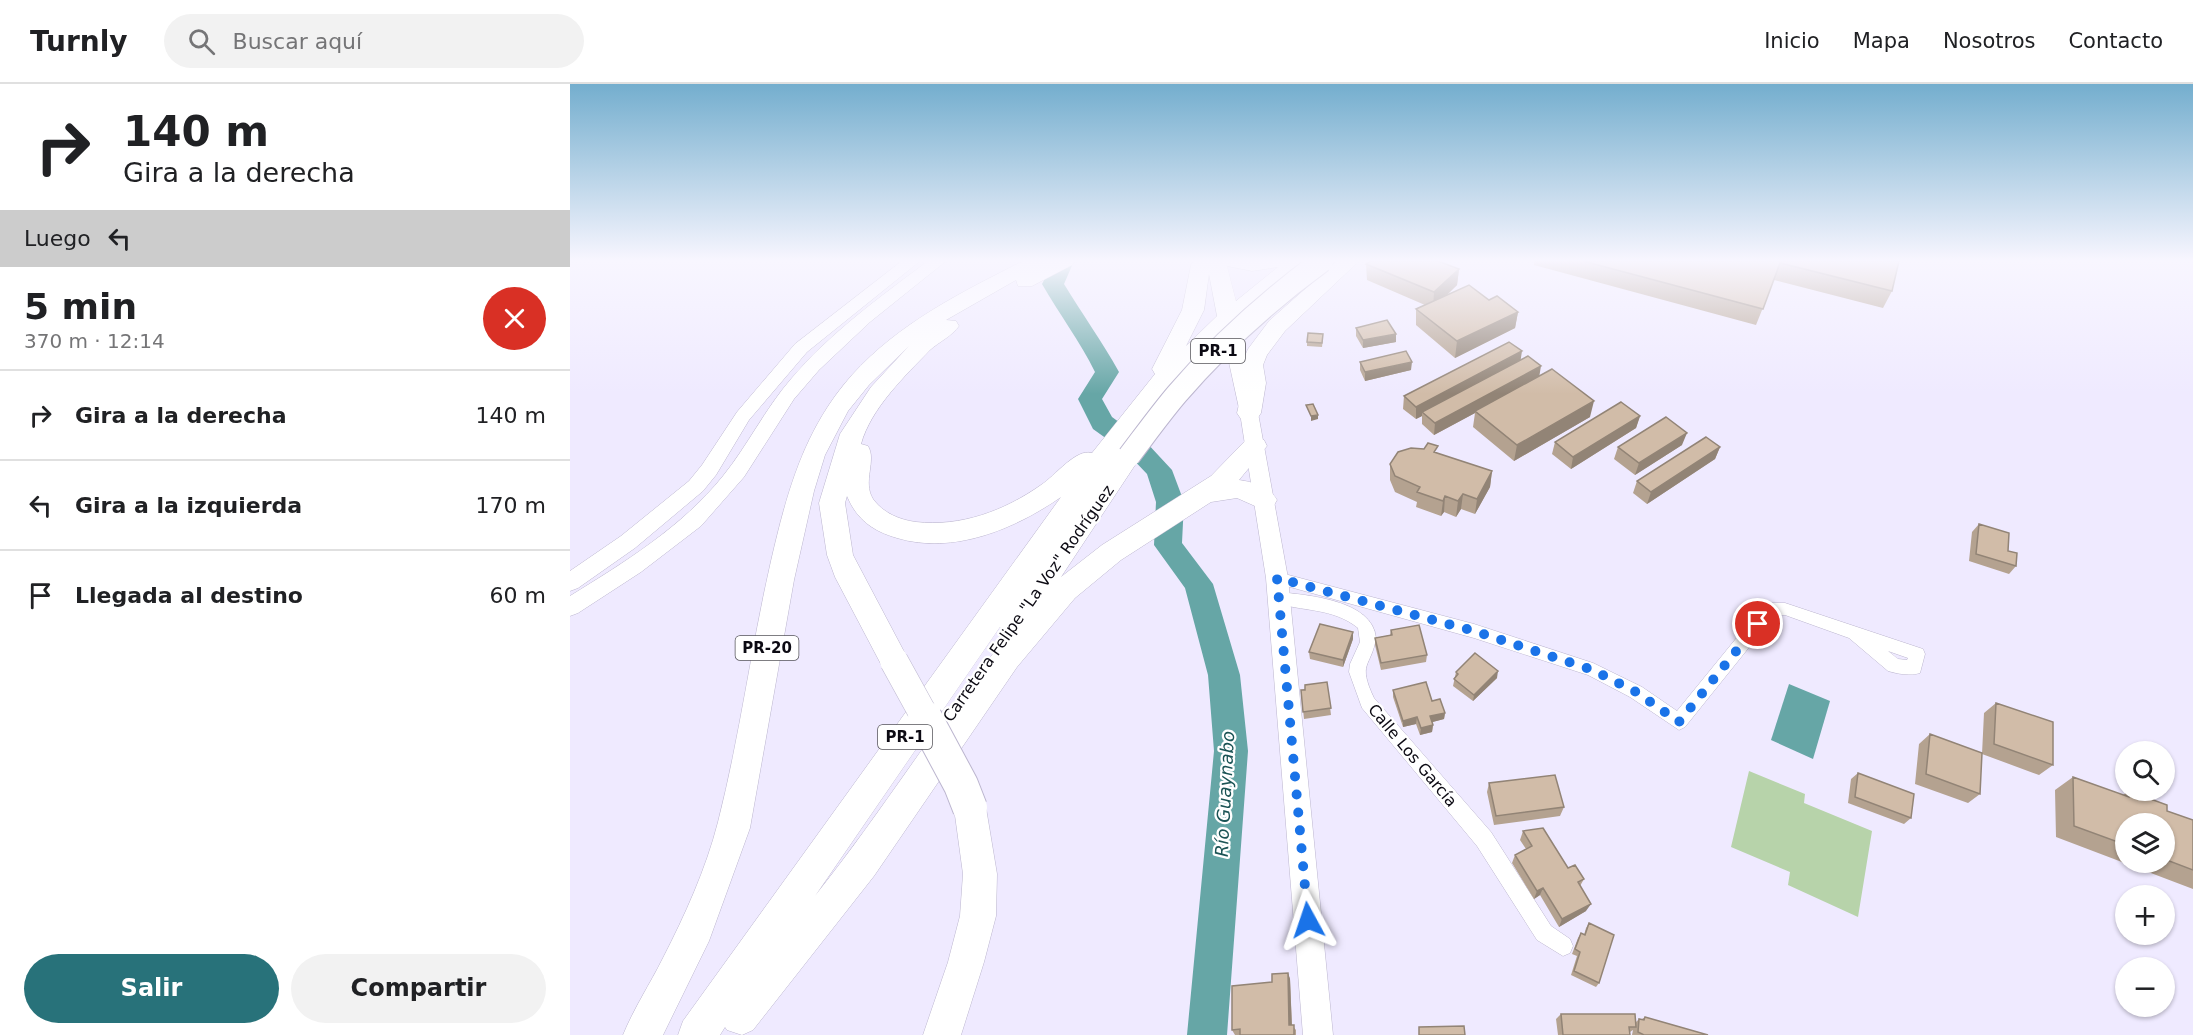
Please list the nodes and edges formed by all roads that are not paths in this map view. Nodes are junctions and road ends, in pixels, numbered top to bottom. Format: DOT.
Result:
graph roads {
  1 [pos="855,305"];
  2 [pos="882,305"];
  3 [pos="967,305"];
  4 [pos="969,305"];
  5 [pos="1193,305"];
  6 [pos="1217,305"];
  7 [pos="1243,305"];
  8 [pos="1265,305"];
  9 [pos="1299,305"];
  10 [pos="961,309"];
  11 [pos="1228,318"];
  12 [pos="1284,319"];
  13 [pos="1162,381"];
  14 [pos="867,410"];
  15 [pos="1249,413"];
  16 [pos="1255,446"];
  17 [pos="1121,448"];
  18 [pos="1208,493"];
  19 [pos="1264,500"];
  20 [pos="570,582"];
  21 [pos="1277,588"];
  22 [pos="570,607"];
  23 [pos="1855,633"];
  24 [pos="1563,946"];
  25 [pos="734,1026"];
  26 [pos="642,1035"];
  27 [pos="697,1035"];
  28 [pos="942,1035"];
  29 [pos="1318,1035"];
  1 -- 20 [label="main road"];
  2 -- 22 [label="main road"];
  3 -- 10 [label="highway, PR-20"];
  4 -- 10 [label="highway, PR-20"];
  5 -- 13 [label="highway"];
  6 -- 11 [label="highway"];
  7 -- 11 [label="highway, PR-1"];
  8 -- 17 [label="highway, Carretera Felipe \"La Voz\" Rodríguez / PR-1, bridge"];
  9 -- 12 [label="highway"];
  10 -- 14 [label="highway, PR-20"];
  10 -- 26 [label="highway, PR-20"];
  11 -- 12 [label="highway"];
  11 -- 13 [label="highway, PR-1"];
  11 -- 15 [label="main road"];
  12 -- 15 [label="highway"];
  13 -- 17 [label="highway, Carretera Felipe \"La Voz\" Rodríguez / PR-1"];
  14 -- 17 [label="highway"];
  14 -- 28 [label="highway, PR-20, bridge"];
  15 -- 16 [label="main road"];
  16 -- 18 [label="highway"];
  16 -- 19 [label="main road"];
  17 -- 25 [label="highway, Carretera Felipe \"La Voz\" Rodríguez / PR-1"];
  17 -- 27 [label="highway, Carretera Felipe \"La Voz\" Rodríguez / PR-1"];
  18 -- 19 [label="highway"];
  18 -- 25 [label="highway"];
  19 -- 21 [label="main road"];
  21 -- 23 [label="street"];
  21 -- 24 [label="street, Calle Los García"];
  21 -- 29 [label="main road"];
}
